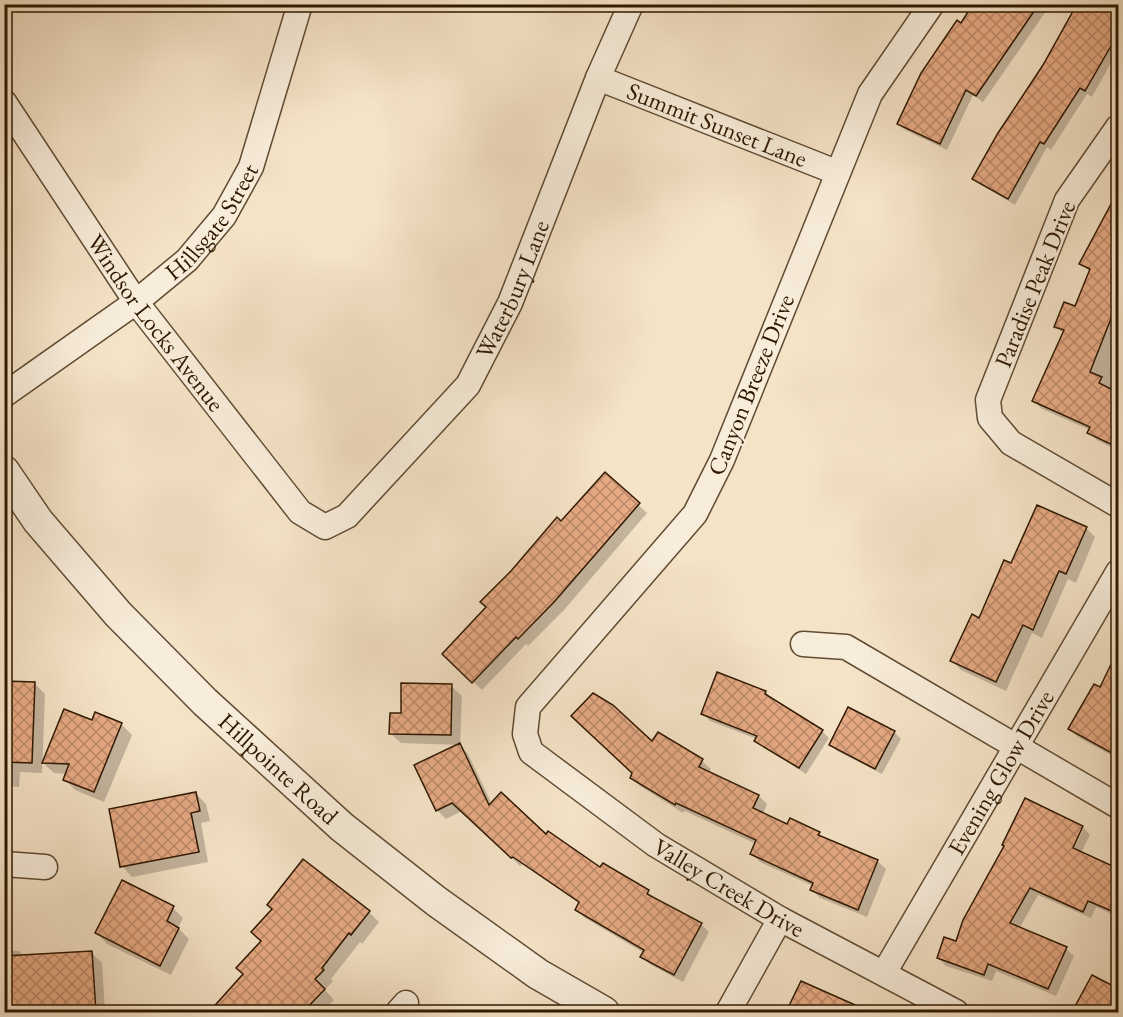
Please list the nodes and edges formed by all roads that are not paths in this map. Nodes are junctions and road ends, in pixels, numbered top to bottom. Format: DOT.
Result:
graph roads {
  1 [pos="300,4"];
  2 [pos="631,4"];
  3 [pos="932,4"];
  4 [pos="598,78"];
  5 [pos="4,102"];
  6 [pos="1119,127"];
  7 [pos="836,172"];
  8 [pos="136,302"];
  9 [pos="4,395"];
  10 [pos="4,471"];
  11 [pos="1119,505"];
  12 [pos="326,527"];
  13 [pos="1119,572"];
  14 [pos="803,644"];
  15 [pos="525,734"];
  16 [pos="1017,747"];
  17 [pos="1119,806"];
  18 [pos="4,864"];
  19 [pos="45,867"];
  20 [pos="780,919"];
  21 [pos="884,974"];
  22 [pos="604,1012"];
  23 [pos="728,1012"];
  24 [pos="956,1012"];
  1 -- 8 [label="street, Hillsgate Street"];
  2 -- 4 [label="street, Waterbury Lane"];
  3 -- 7 [label="street, Canyon Breeze Drive"];
  4 -- 7 [label="street, Summit Sunset Lane"];
  4 -- 12 [label="street, Waterbury Lane"];
  5 -- 8 [label="street, Windsor Locks Avenue"];
  6 -- 11 [label="street, Paradise Peak Drive"];
  7 -- 15 [label="street, Canyon Breeze Drive"];
  8 -- 9 [label="street, Hillsgate Street"];
  8 -- 12 [label="street, Windsor Locks Avenue"];
  10 -- 22 [label="street, Hillpointe Road"];
  13 -- 16 [label="street, Evening Glow Drive"];
  14 -- 16 [label="street"];
  15 -- 20 [label="street, Valley Creek Drive"];
  16 -- 17 [label="street"];
  16 -- 21 [label="street, Evening Glow Drive"];
  18 -- 19 [label="street"];
  20 -- 21 [label="street, Valley Creek Drive"];
  20 -- 23 [label="street"];
  21 -- 24 [label="street, Valley Creek Drive"];
}
